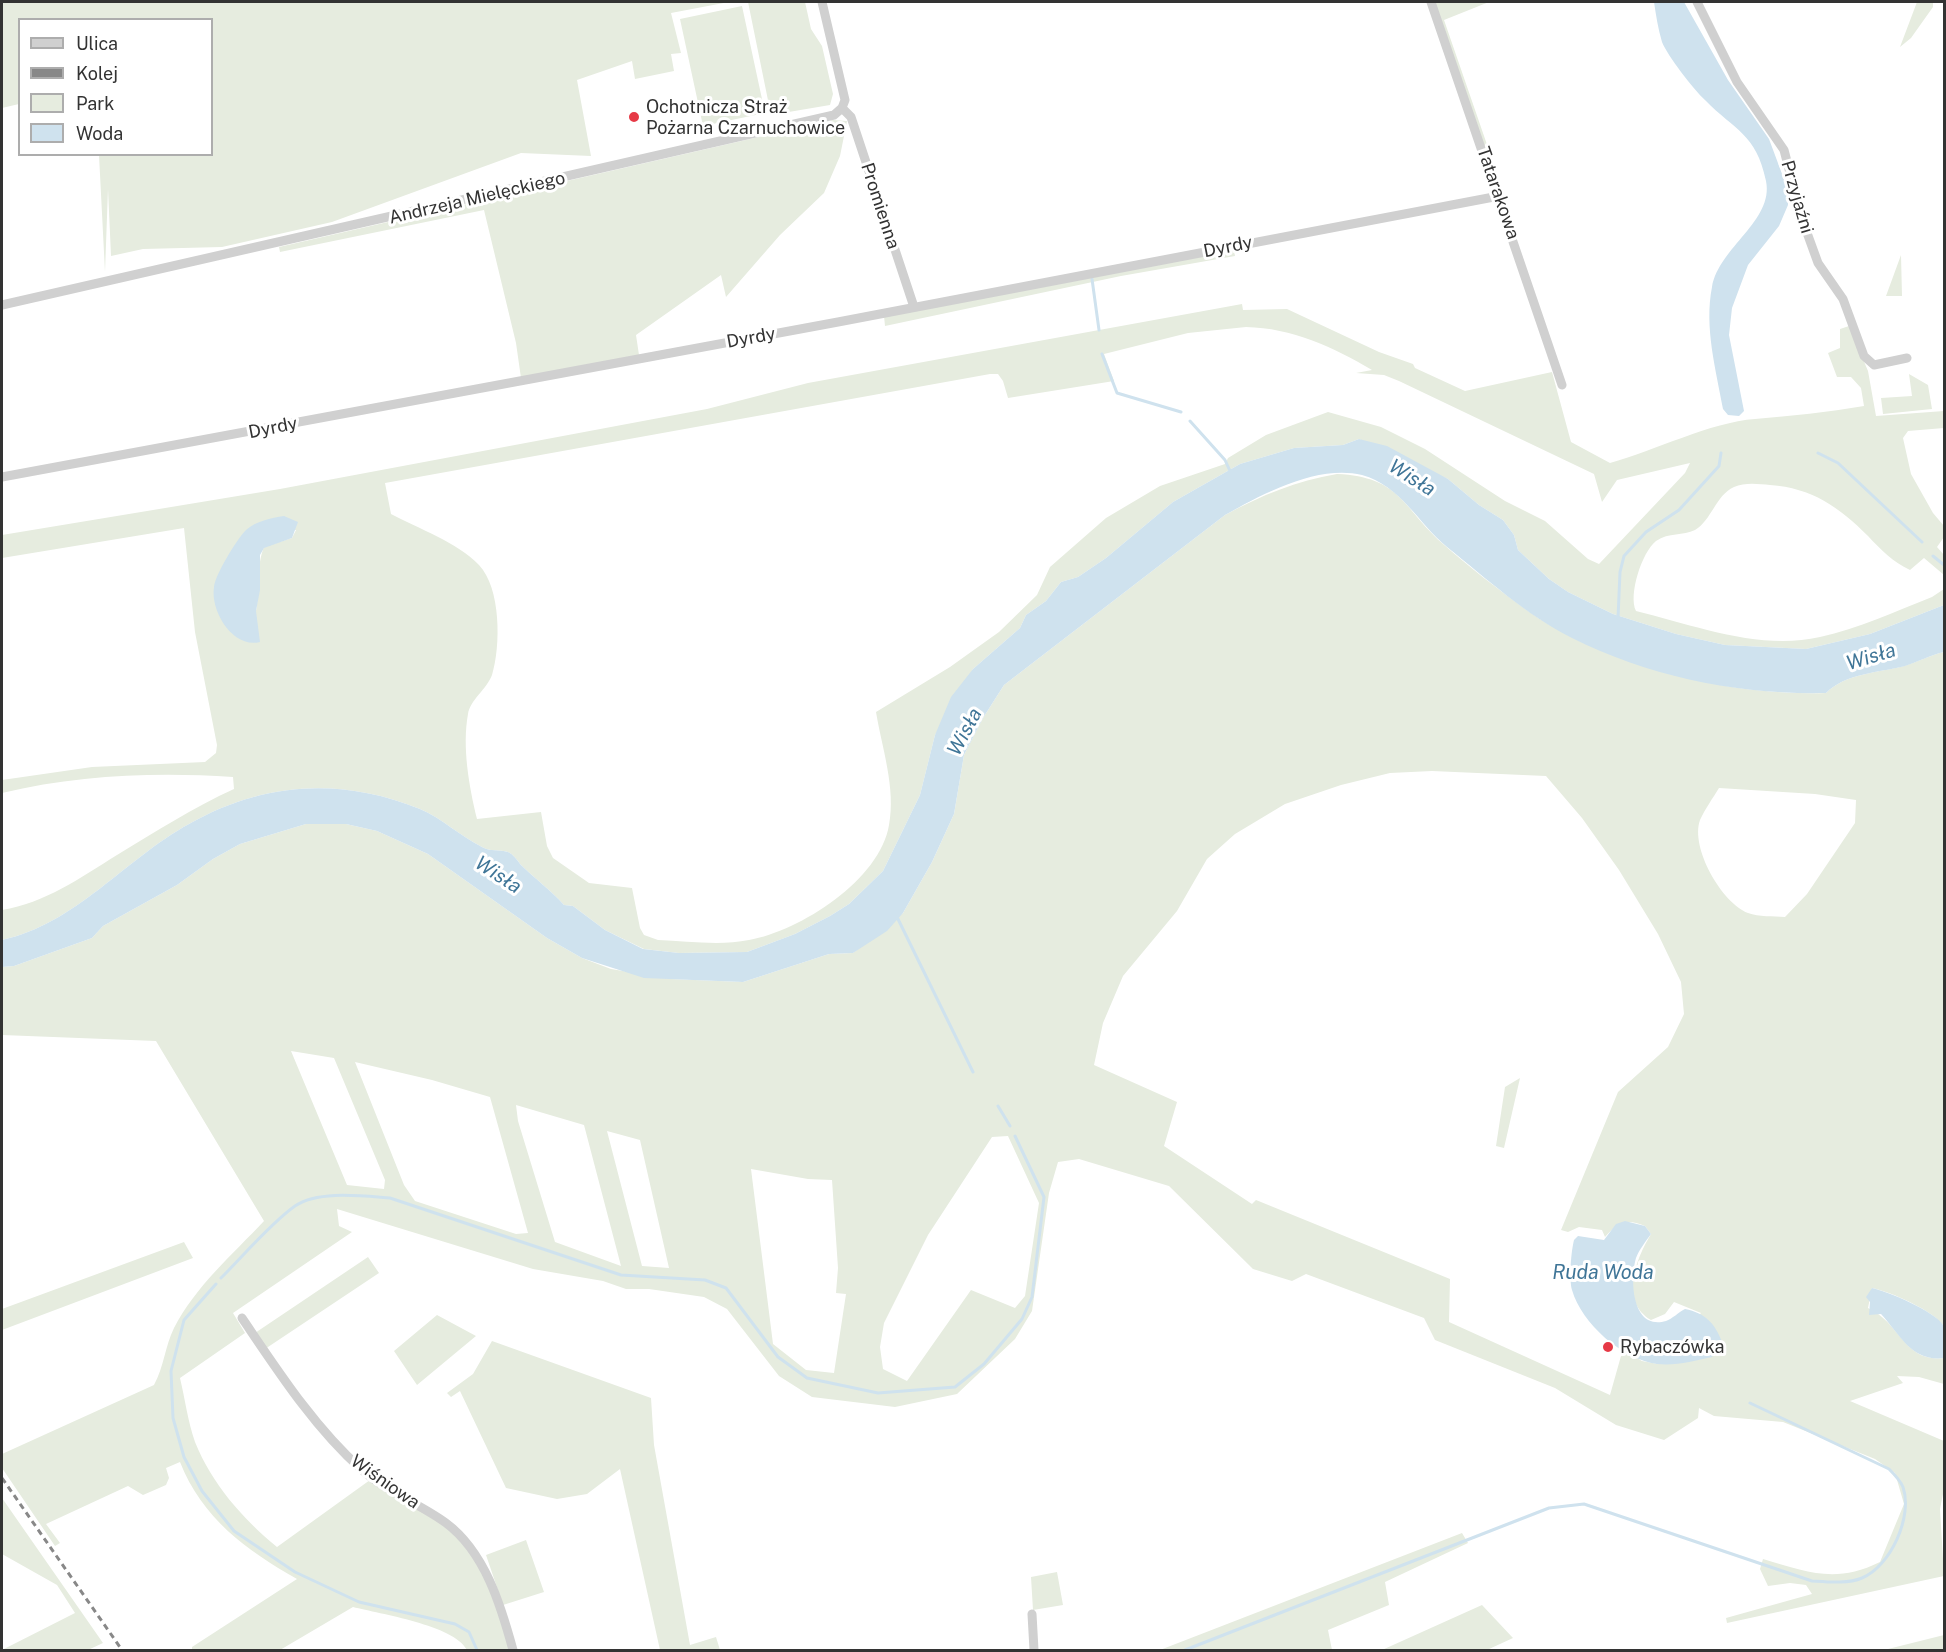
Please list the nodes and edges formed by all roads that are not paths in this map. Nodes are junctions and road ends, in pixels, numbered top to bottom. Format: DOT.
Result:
graph roads {
  1 [pos="822,2"];
  2 [pos="1431,2"];
  3 [pos="1697,2"];
  4 [pos="842,108"];
  5 [pos="1499,196"];
  6 [pos="2,305"];
  7 [pos="914,307"];
  8 [pos="1907,358"];
  9 [pos="1562,385"];
  10 [pos="2,477"];
  11 [pos="243,1318"];
  12 [pos="1032,1614"];
  13 [pos="513,1650"];
  14 [pos="1034,1650"];
  1 -- 4 [label="street"];
  2 -- 5 [label="street, Tatarakowa"];
  3 -- 8 [label="street, Przyjaźni"];
  4 -- 6 [label="street, Andrzeja Mielęckiego"];
  4 -- 7 [label="street, Promienna"];
  5 -- 7 [label="street, Dyrdy"];
  5 -- 9 [label="street, Tatarakowa"];
  7 -- 10 [label="street, Dyrdy"];
  11 -- 13 [label="street, Wiśniowa"];
  12 -- 14 [label="street"];
}
